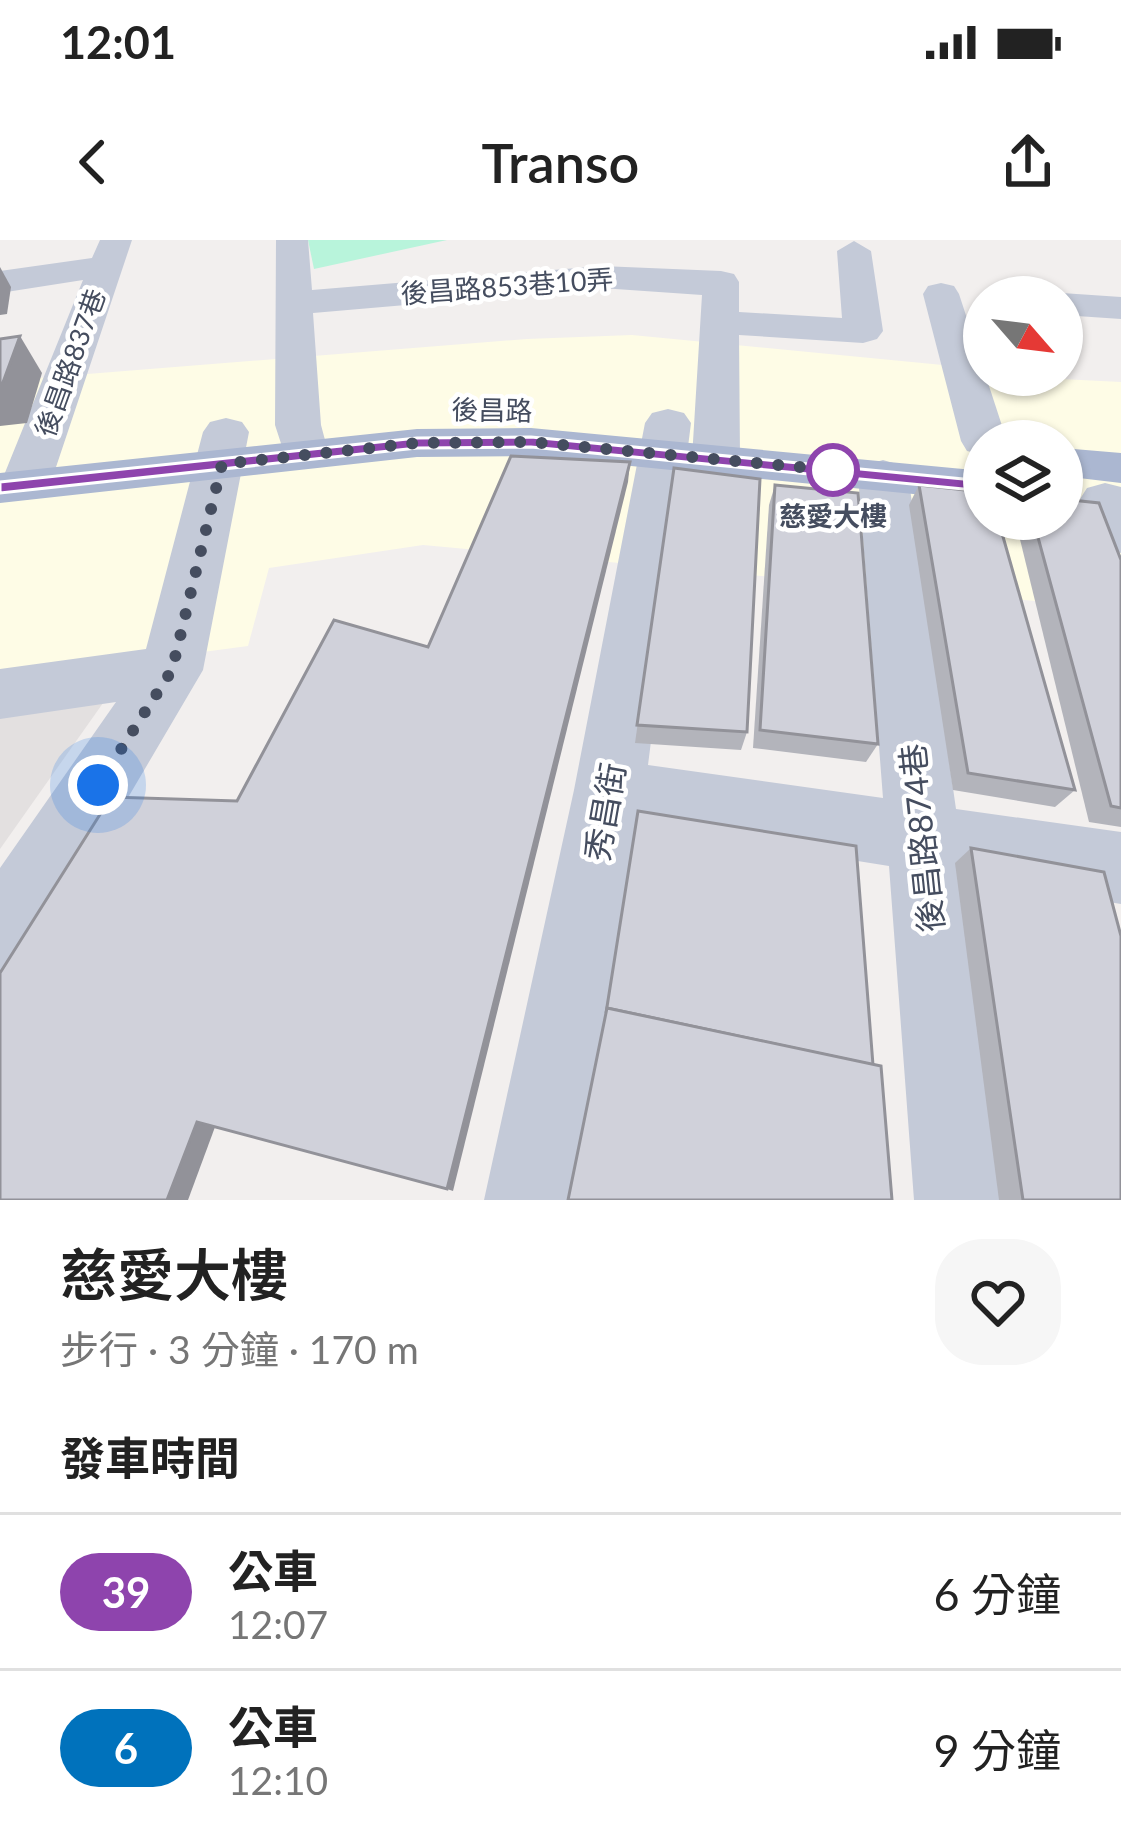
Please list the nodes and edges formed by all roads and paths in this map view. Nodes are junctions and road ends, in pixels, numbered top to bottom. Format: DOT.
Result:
graph roads {
  1 [pos="292,240"];
  2 [pos="722,240"];
  3 [pos="111,253"];
  4 [pos="0,282"];
  5 [pos="940,294"];
  6 [pos="963,296"];
  7 [pos="294,303"];
  8 [pos="721,304"];
  9 [pos="1094,306"];
  10 [pos="1121,347"];
  11 [pos="978,420"];
  12 [pos="301,440"];
  13 [pos="692,441"];
  14 [pos="224,448"];
  15 [pos="963,453"];
  16 [pos="16,470"];
  17 [pos="883,475"];
  18 [pos="1083,480"];
  19 [pos="963,484"];
  20 [pos="1106,499"];
  21 [pos="172,670"];
  22 [pos="0,694"];
  23 [pos="609,790"];
  24 [pos="922,838"];
  25 [pos="1121,868"];
  26 [pos="0,938"];
  27 [pos="534,1200"];
  28 [pos="964,1200"];
  1 -- 7 [label="lane"];
  2 -- 8 [label="lane, 秀昌街"];
  3 -- 4 [label="lane"];
  3 -- 16 [label="lane, 後昌路837巷"];
  5 -- 6 [label="lane"];
  5 -- 8 [label="lane, 後昌路853巷10弄"];
  5 -- 11 [label="lane"];
  7 -- 8 [label="lane, 後昌路853巷10弄"];
  7 -- 12 [label="lane"];
  8 -- 13 [label="lane, 秀昌街"];
  9 -- 10 [label="lane"];
  12 -- 13 [label="main road, 後昌路"];
  12 -- 14 [label="main road, 後昌路"];
  13 -- 15 [label="main road, 後昌路"];
  13 -- 17 [label="main road, 後昌路"];
  13 -- 23 [label="lane, 秀昌街"];
  14 -- 16 [label="main road, 後昌路"];
  14 -- 21 [label="lane"];
  17 -- 19 [label="main road, 後昌路"];
  17 -- 24 [label="lane, 後昌路874巷"];
  18 -- 20 [label="main road"];
  21 -- 22 [label="lane"];
  21 -- 26 [label="lane"];
  23 -- 24 [label="lane"];
  23 -- 27 [label="lane, 秀昌街"];
  24 -- 25 [label="lane"];
  24 -- 28 [label="lane, 後昌路874巷"];
}
